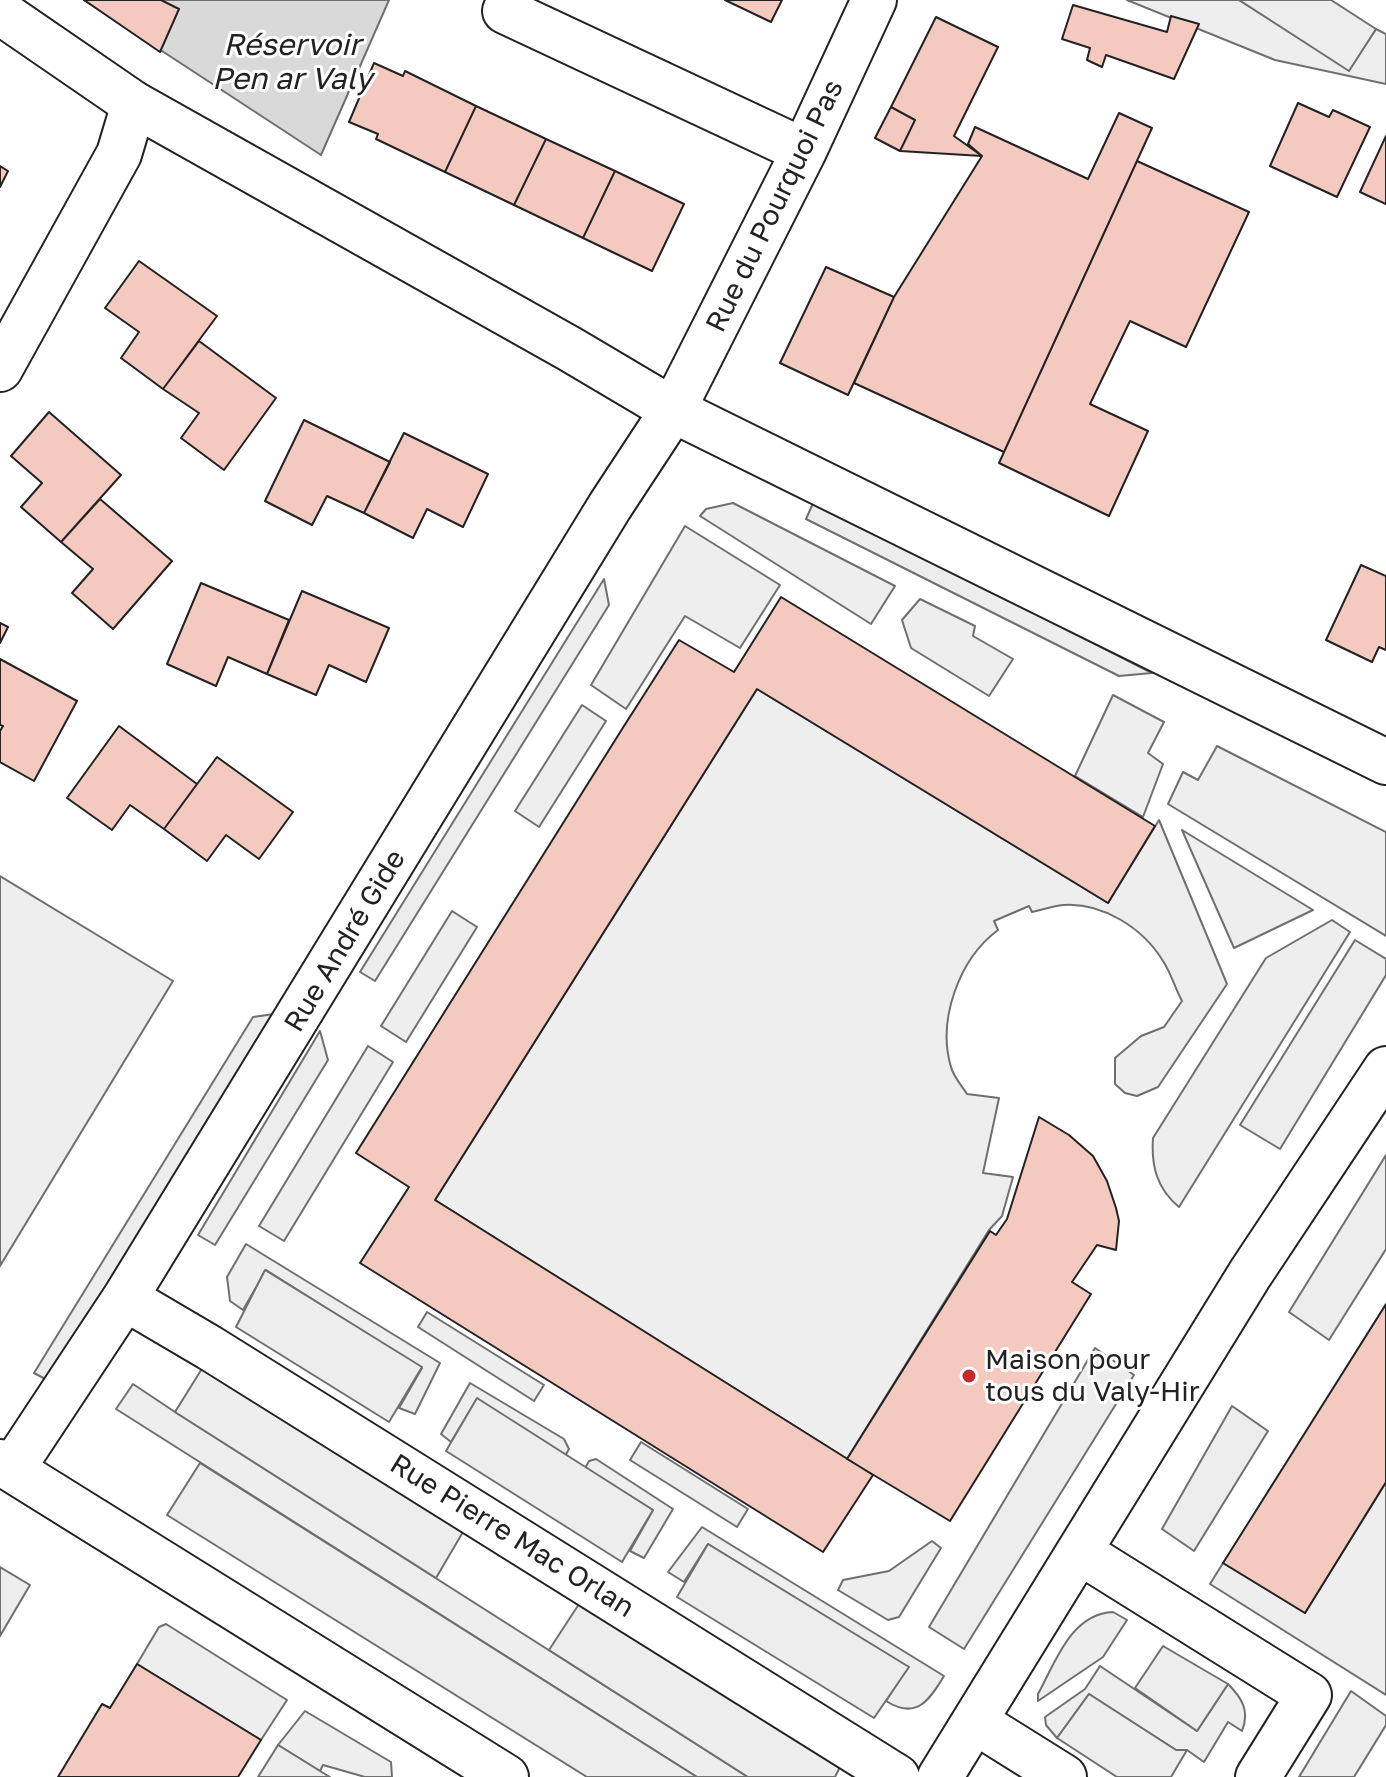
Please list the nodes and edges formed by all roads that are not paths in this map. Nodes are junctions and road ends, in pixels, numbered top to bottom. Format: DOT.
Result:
graph roads {
  1 [pos="874,0"];
  2 [pos="505,11"];
  3 [pos="0,12"];
  4 [pos="134,104"];
  5 [pos="804,151"];
  6 [pos="0,369"];
  7 [pos="673,410"];
  8 [pos="1386,762"];
  9 [pos="1386,1069"];
  10 [pos="125,1298"];
  11 [pos="6,1466"];
  12 [pos="1080,1552"];
  13 [pos="976,1722"];
  14 [pos="506,1777"];
  15 [pos="897,1777"];
  16 [pos="940,1777"];
  17 [pos="1064,1777"];
  18 [pos="1258,1777"];
  1 -- 5 [label="street, Rue du Pourquoi Pas"];
  2 -- 5 [label="street"];
  3 -- 4 [label="street"];
  4 -- 6 [label="street"];
  4 -- 7 [label="street"];
  5 -- 7 [label="street, Rue du Pourquoi Pas"];
  7 -- 8 [label="street"];
  7 -- 10 [label="street, Rue André Gide"];
  9 -- 12 [label="street"];
  10 -- 11 [label="street, Rue André Gide"];
  10 -- 15 [label="street, Rue Pierre Mac Orlan"];
  11 -- 14 [label="street"];
  12 -- 13 [label="street"];
  12 -- 18 [label="street"];
  13 -- 16 [label="street"];
  13 -- 17 [label="street"];
}
